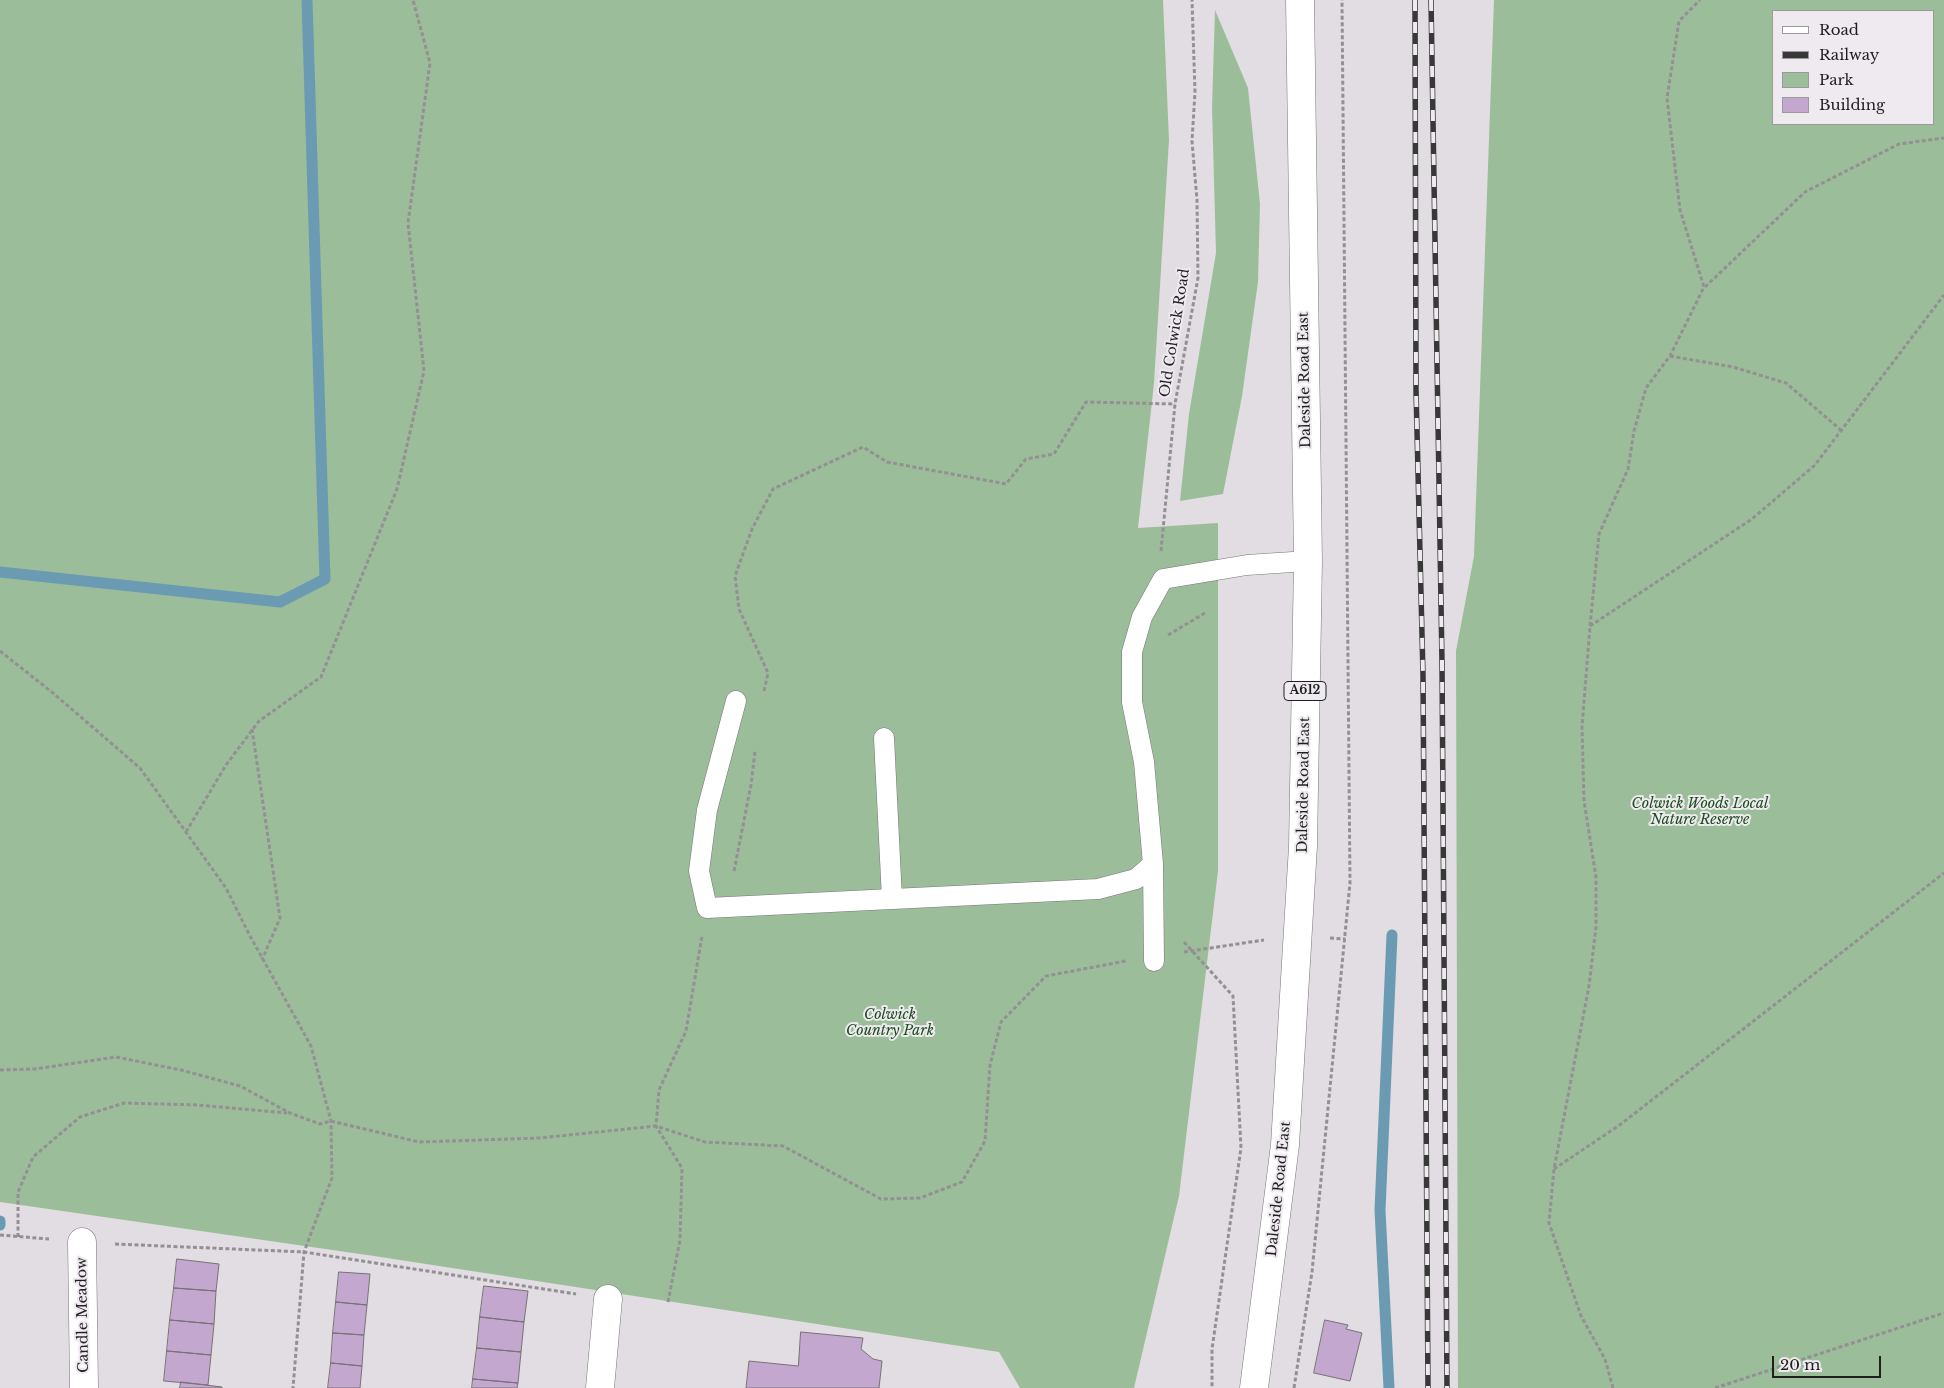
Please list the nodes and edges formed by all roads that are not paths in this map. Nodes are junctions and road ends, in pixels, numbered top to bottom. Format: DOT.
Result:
graph roads {
  1 [pos="1300,0"];
  2 [pos="1308,562"];
  3 [pos="736,701"];
  4 [pos="884,738"];
  5 [pos="1153,864"];
  6 [pos="892,899"];
  7 [pos="1154,961"];
  8 [pos="82,1242"];
  9 [pos="608,1299"];
  10 [pos="84,1388"];
  11 [pos="600,1388"];
  12 [pos="1254,1388"];
  1 -- 2 [label="main road, Daleside Road East / A612"];
  2 -- 5 [label="lane"];
  2 -- 12 [label="main road, Daleside Road East / A612"];
  3 -- 6 [label="lane"];
  4 -- 6 [label="lane"];
  5 -- 6 [label="lane"];
  5 -- 7 [label="lane"];
  8 -- 10 [label="main road, Candle Meadow"];
  9 -- 11 [label="main road"];
}
